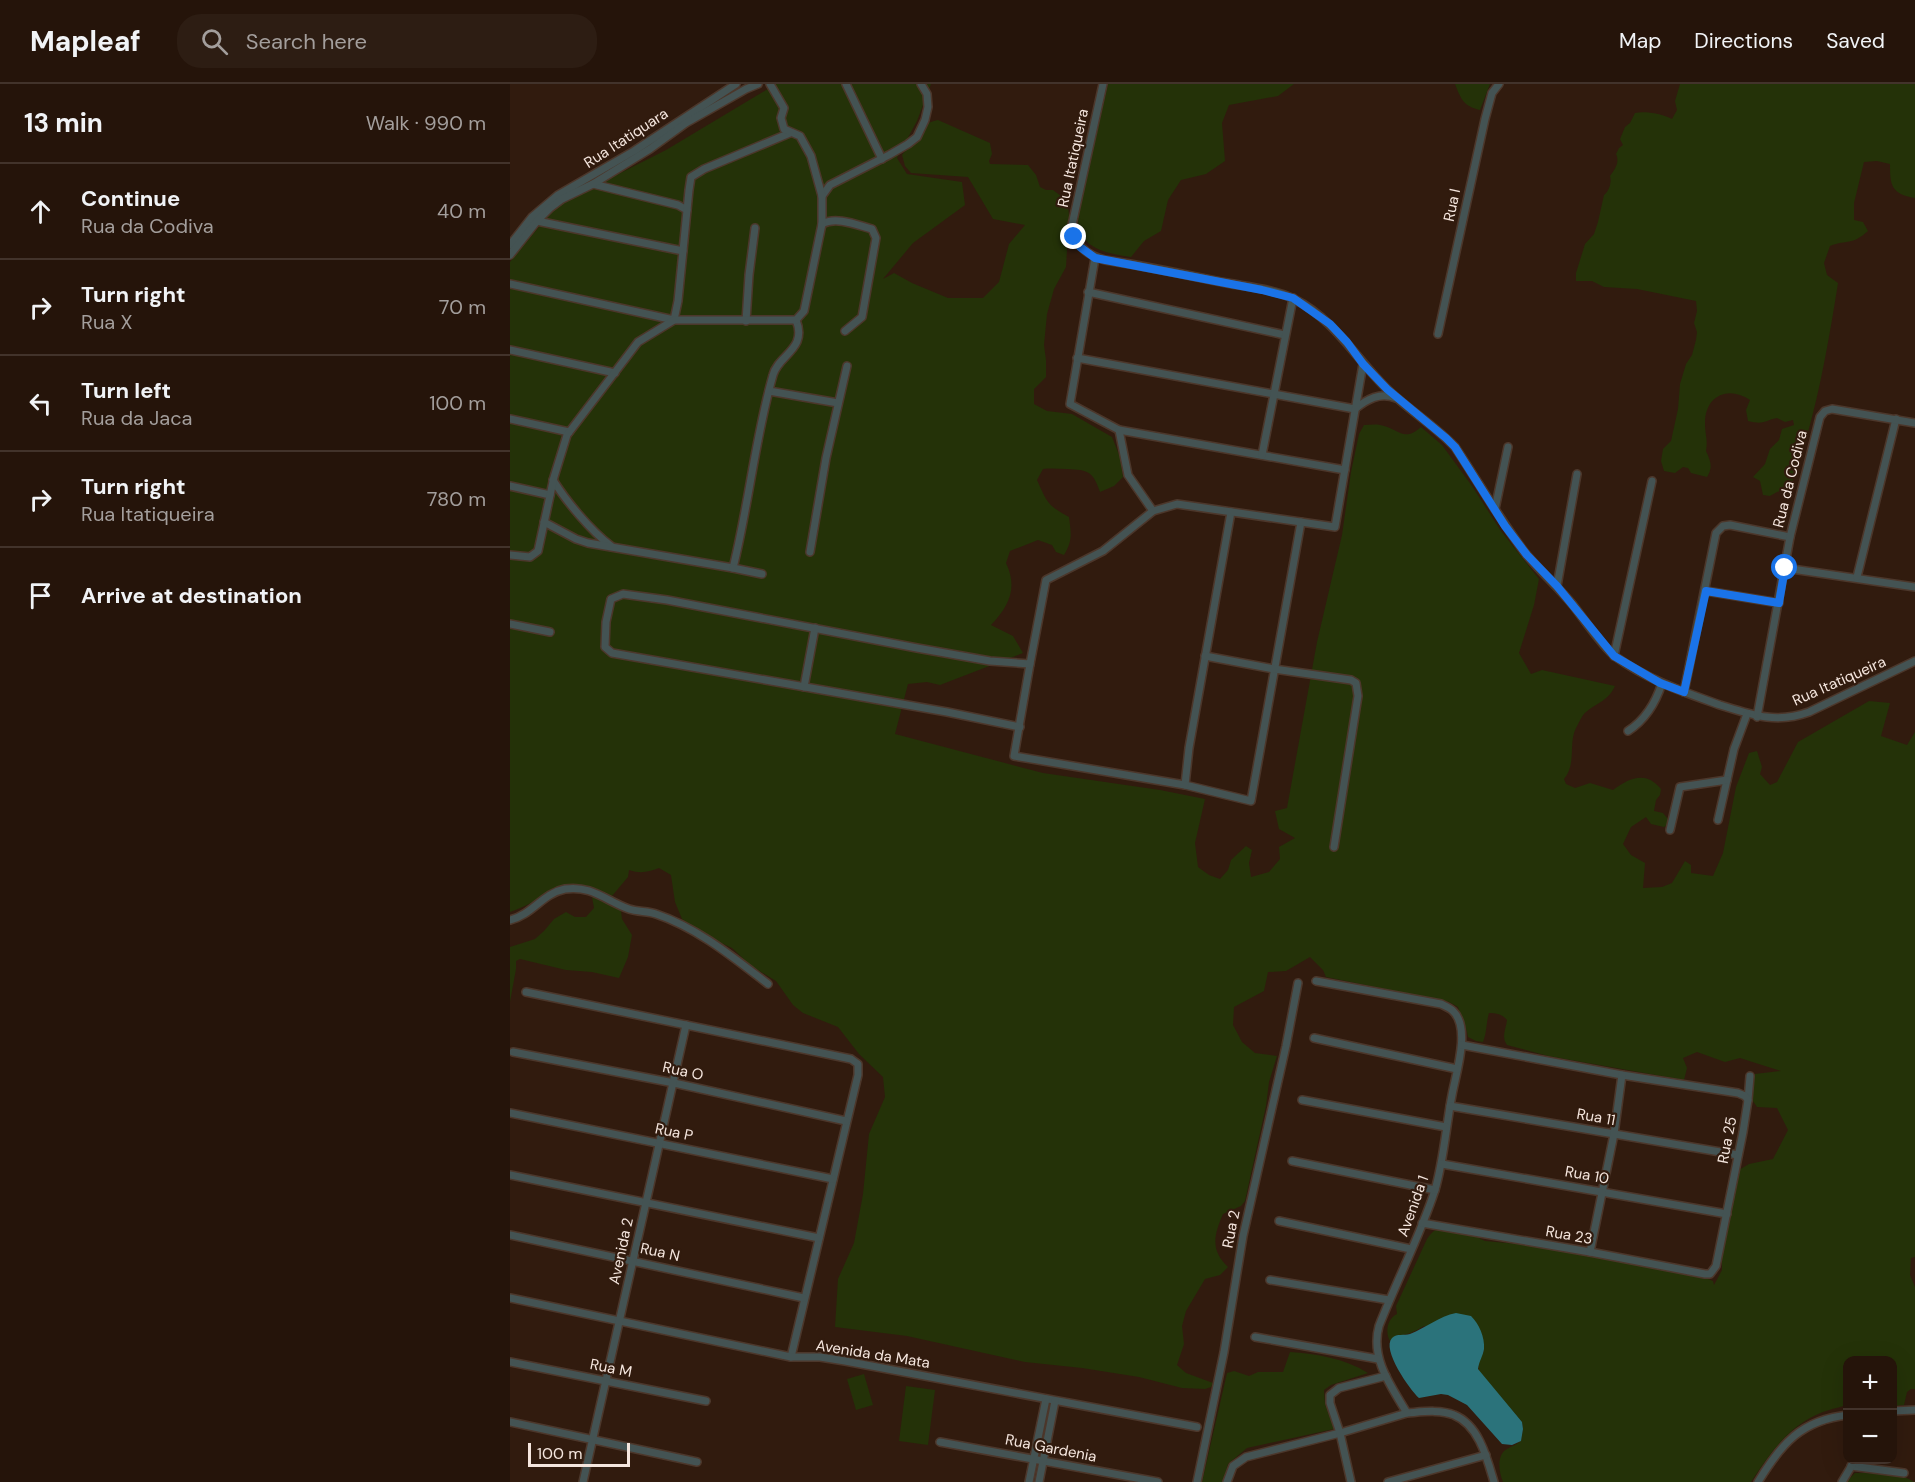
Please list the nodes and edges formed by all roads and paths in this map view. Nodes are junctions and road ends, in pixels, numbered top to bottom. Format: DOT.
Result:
graph roads {
  1 [pos="736,84"];
  2 [pos="758,84"];
  3 [pos="770,84"];
  4 [pos="846,84"];
  5 [pos="921,84"];
  6 [pos="1102,84"];
  7 [pos="1499,84"];
  8 [pos="790,133"];
  9 [pos="882,159"];
  10 [pos="593,184"];
  11 [pos="822,196"];
  12 [pos="687,210"];
  13 [pos="535,219"];
  14 [pos="822,224"];
  15 [pos="755,228"];
  16 [pos="510,244"];
  17 [pos="683,251"];
  18 [pos="510,255"];
  19 [pos="1095,258"];
  20 [pos="510,284"];
  21 [pos="1088,292"];
  22 [pos="1293,298"];
  23 [pos="674,320"];
  24 [pos="796,320"];
  25 [pos="746,321"];
  26 [pos="845,331"];
  27 [pos="1438,334"];
  28 [pos="1285,335"];
  29 [pos="510,350"];
  30 [pos="1077,358"];
  31 [pos="1363,364"];
  32 [pos="847,366"];
  33 [pos="615,373"];
  34 [pos="769,391"];
  35 [pos="1275,394"];
  36 [pos="838,403"];
  37 [pos="1406,406"];
  38 [pos="1355,409"];
  39 [pos="510,419"];
  40 [pos="1896,419"];
  41 [pos="1915,423"];
  42 [pos="1119,430"];
  43 [pos="569,432"];
  44 [pos="1509,447"];
  45 [pos="1262,455"];
  46 [pos="1345,470"];
  47 [pos="1577,474"];
  48 [pos="554,480"];
  49 [pos="1652,481"];
  50 [pos="510,486"];
  51 [pos="550,495"];
  52 [pos="1495,509"];
  53 [pos="1153,511"];
  54 [pos="1231,512"];
  55 [pos="544,522"];
  56 [pos="1301,522"];
  57 [pos="1790,537"];
  58 [pos="613,547"];
  59 [pos="810,552"];
  60 [pos="510,555"];
  61 [pos="733,568"];
  62 [pos="1785,568"];
  63 [pos="762,574"];
  64 [pos="1857,578"];
  65 [pos="1557,586"];
  66 [pos="1915,587"];
  67 [pos="1706,591"];
  68 [pos="1779,603"];
  69 [pos="510,624"];
  70 [pos="815,628"];
  71 [pos="549,632"];
  72 [pos="1205,656"];
  73 [pos="1614,656"];
  74 [pos="1915,661"];
  75 [pos="1030,664"];
  76 [pos="1274,669"];
  77 [pos="1662,684"];
  78 [pos="804,687"];
  79 [pos="1684,692"];
  80 [pos="1747,714"];
  81 [pos="1757,717"];
  82 [pos="1020,727"];
  83 [pos="1628,731"];
  84 [pos="1727,780"];
  85 [pos="1185,785"];
  86 [pos="1718,820"];
  87 [pos="1670,831"];
  88 [pos="1334,847"];
  89 [pos="510,920"];
  90 [pos="1316,981"];
  91 [pos="1298,983"];
  92 [pos="768,984"];
  93 [pos="526,992"];
  94 [pos="686,1025"];
  95 [pos="1314,1038"];
  96 [pos="1462,1045"];
  97 [pos="513,1052"];
  98 [pos="1457,1069"];
  99 [pos="1622,1075"];
  100 [pos="1750,1076"];
  101 [pos="674,1083"];
  102 [pos="1302,1100"];
  103 [pos="1748,1100"];
  104 [pos="1450,1106"];
  105 [pos="510,1113"];
  106 [pos="846,1121"];
  107 [pos="1446,1127"];
  108 [pos="1614,1134"];
  109 [pos="661,1143"];
  110 [pos="1738,1155"];
  111 [pos="1292,1161"];
  112 [pos="1442,1164"];
  113 [pos="510,1175"];
  114 [pos="833,1179"];
  115 [pos="1435,1190"];
  116 [pos="1603,1192"];
  117 [pos="645,1202"];
  118 [pos="1727,1214"];
  119 [pos="1279,1221"];
  120 [pos="1422,1223"];
  121 [pos="510,1234"];
  122 [pos="819,1238"];
  123 [pos="1411,1249"];
  124 [pos="1590,1252"];
  125 [pos="633,1260"];
  126 [pos="1710,1274"];
  127 [pos="1270,1280"];
  128 [pos="510,1298"];
  129 [pos="804,1298"];
  130 [pos="1389,1300"];
  131 [pos="620,1322"];
  132 [pos="1255,1337"];
  133 [pos="791,1357"];
  134 [pos="1378,1359"];
  135 [pos="510,1362"];
  136 [pos="1386,1376"];
  137 [pos="606,1381"];
  138 [pos="1046,1399"];
  139 [pos="706,1401"];
  140 [pos="1055,1401"];
  141 [pos="1915,1410"];
  142 [pos="1897,1411"];
  143 [pos="1407,1413"];
  144 [pos="1843,1415"];
  145 [pos="510,1422"];
  146 [pos="1197,1427"];
  147 [pos="1340,1432"];
  148 [pos="593,1440"];
  149 [pos="940,1442"];
  150 [pos="1486,1455"];
  151 [pos="1033,1458"];
  152 [pos="1044,1461"];
  153 [pos="697,1462"];
  154 [pos="1852,1464"];
  155 [pos="1858,1464"];
  156 [pos="1904,1473"];
  157 [pos="583,1482"];
  158 [pos="1029,1482"];
  159 [pos="1039,1482"];
  160 [pos="1158,1482"];
  161 [pos="1197,1482"];
  162 [pos="1227,1482"];
  163 [pos="1351,1482"];
  164 [pos="1388,1482"];
  165 [pos="1494,1482"];
  166 [pos="1758,1482"];
  167 [pos="1842,1482"];
  1 -- 13 [label="street, Rua Itatiquara"];
  2 -- 10 [label="street"];
  3 -- 8 [label="street"];
  4 -- 9 [label="street"];
  5 -- 9 [label="street"];
  6 -- 19 [label="street, Rua Itatiqueira"];
  7 -- 27 [label="street, Rua I"];
  8 -- 11 [label="street"];
  8 -- 12 [label="street"];
  9 -- 11 [label="street"];
  10 -- 12 [label="street"];
  10 -- 13 [label="street"];
  11 -- 14 [label="street"];
  12 -- 17 [label="street"];
  13 -- 16 [label="street"];
  13 -- 17 [label="street"];
  13 -- 18 [label="street"];
  14 -- 24 [label="street"];
  14 -- 26 [label="street"];
  15 -- 25 [label="street"];
  17 -- 23 [label="street"];
  19 -- 21 [label="street"];
  19 -- 22 [label="street, Rua Itatiqueira"];
  20 -- 23 [label="street"];
  21 -- 28 [label="street"];
  21 -- 30 [label="street"];
  22 -- 28 [label="street"];
  22 -- 31 [label="street, Rua Itatiqueira"];
  23 -- 25 [label="street"];
  23 -- 33 [label="street"];
  24 -- 25 [label="street"];
  24 -- 34 [label="street"];
  28 -- 35 [label="street"];
  29 -- 33 [label="street"];
  30 -- 35 [label="street"];
  30 -- 42 [label="street"];
  31 -- 37 [label="street, Rua Itatiqueira"];
  31 -- 38 [label="street"];
  32 -- 36 [label="street"];
  33 -- 43 [label="street"];
  34 -- 36 [label="street"];
  34 -- 61 [label="street"];
  35 -- 38 [label="street"];
  35 -- 45 [label="street"];
  36 -- 59 [label="street"];
  37 -- 38 [label="street"];
  37 -- 52 [label="street, Rua Itatiqueira"];
  38 -- 46 [label="street"];
  39 -- 43 [label="street"];
  40 -- 41 [label="street, Rua da Codiva"];
  40 -- 57 [label="street, Rua da Codiva"];
  40 -- 64 [label="street"];
  42 -- 45 [label="street"];
  42 -- 53 [label="street"];
  43 -- 48 [label="street"];
  44 -- 52 [label="street"];
  45 -- 46 [label="street"];
  46 -- 56 [label="street"];
  47 -- 65 [label="street"];
  48 -- 51 [label="street"];
  48 -- 58 [label="street"];
  49 -- 73 [label="street"];
  50 -- 51 [label="street"];
  51 -- 55 [label="street"];
  52 -- 65 [label="street, Rua Itatiqueira"];
  53 -- 54 [label="street"];
  53 -- 75 [label="street"];
  54 -- 56 [label="street"];
  54 -- 72 [label="street"];
  55 -- 58 [label="street"];
  55 -- 60 [label="street"];
  56 -- 76 [label="street"];
  57 -- 62 [label="street, Rua da Codiva"];
  57 -- 67 [label="street"];
  58 -- 61 [label="street"];
  61 -- 63 [label="street"];
  62 -- 64 [label="street"];
  62 -- 68 [label="street, Rua da Codiva"];
  64 -- 66 [label="street"];
  65 -- 73 [label="street, Rua Itatiqueira"];
  67 -- 68 [label="street"];
  67 -- 79 [label="street"];
  68 -- 81 [label="street, Rua da Codiva"];
  69 -- 71 [label="street"];
  70 -- 75 [label="street"];
  70 -- 78 [label="street"];
  70 -- 78 [label="street"];
  72 -- 76 [label="street"];
  72 -- 85 [label="street"];
  73 -- 77 [label="street, Rua Itatiqueira"];
  74 -- 81 [label="street, Rua Itatiqueira"];
  75 -- 82 [label="street"];
  76 -- 85 [label="street"];
  76 -- 88 [label="street"];
  77 -- 79 [label="street, Rua Itatiqueira"];
  77 -- 83 [label="street"];
  78 -- 82 [label="street"];
  79 -- 80 [label="street, Rua Itatiqueira"];
  80 -- 81 [label="street, Rua Itatiqueira"];
  80 -- 84 [label="street"];
  82 -- 85 [label="street"];
  84 -- 86 [label="street"];
  84 -- 87 [label="street"];
  89 -- 92 [label="street"];
  90 -- 96 [label="street, Avenida 1"];
  91 -- 161 [label="street, Rua 2"];
  93 -- 94 [label="street"];
  94 -- 101 [label="street, Avenida 2"];
  94 -- 106 [label="street"];
  95 -- 98 [label="street"];
  96 -- 98 [label="street, Avenida 1"];
  96 -- 99 [label="street, Rua 25"];
  97 -- 101 [label="street, Rua O"];
  98 -- 104 [label="street, Avenida 1"];
  99 -- 103 [label="street, Rua 25"];
  99 -- 108 [label="street"];
  100 -- 103 [label="street"];
  101 -- 106 [label="street, Rua O"];
  101 -- 109 [label="street, Avenida 2"];
  102 -- 107 [label="street"];
  103 -- 110 [label="street, Rua 25"];
  104 -- 107 [label="street, Avenida 1"];
  104 -- 108 [label="street, Rua 11"];
  105 -- 109 [label="street, Rua P"];
  106 -- 114 [label="street"];
  107 -- 112 [label="street, Avenida 1"];
  108 -- 110 [label="street, Rua 11"];
  108 -- 116 [label="street"];
  109 -- 114 [label="street, Rua P"];
  109 -- 117 [label="street, Avenida 2"];
  110 -- 118 [label="street, Rua 25"];
  111 -- 115 [label="street"];
  112 -- 115 [label="street, Avenida 1"];
  112 -- 116 [label="street, Rua 10"];
  113 -- 117 [label="street"];
  114 -- 122 [label="street"];
  115 -- 120 [label="street, Avenida 1"];
  116 -- 118 [label="street, Rua 10"];
  116 -- 124 [label="street"];
  117 -- 122 [label="street"];
  117 -- 125 [label="street, Avenida 2"];
  118 -- 126 [label="street, Rua 25"];
  119 -- 123 [label="street"];
  120 -- 123 [label="street, Avenida 1"];
  120 -- 124 [label="street, Rua 23"];
  121 -- 125 [label="street, Rua N"];
  122 -- 129 [label="street"];
  123 -- 130 [label="street, Avenida 1"];
  124 -- 126 [label="street, Rua 23"];
  125 -- 129 [label="street, Rua N"];
  125 -- 131 [label="street, Avenida 2"];
  127 -- 130 [label="street"];
  128 -- 131 [label="street, Avenida da Mata"];
  129 -- 133 [label="street"];
  130 -- 134 [label="street, Avenida 1"];
  131 -- 133 [label="street, Avenida da Mata"];
  131 -- 137 [label="street, Avenida 2"];
  132 -- 134 [label="street"];
  133 -- 138 [label="street, Avenida da Mata"];
  134 -- 136 [label="street, Avenida 1"];
  135 -- 137 [label="street, Rua M"];
  136 -- 143 [label="street, Avenida 1"];
  136 -- 147 [label="street"];
  137 -- 139 [label="street, Rua M"];
  137 -- 148 [label="street, Avenida 2"];
  138 -- 140 [label="street, Avenida da Mata"];
  138 -- 151 [label="street"];
  140 -- 146 [label="street, Avenida da Mata"];
  140 -- 152 [label="street"];
  141 -- 142 [label="street"];
  143 -- 147 [label="street"];
  143 -- 150 [label="street"];
  144 -- 166 [label="street"];
  145 -- 148 [label="street"];
  147 -- 162 [label="street"];
  147 -- 163 [label="street"];
  148 -- 153 [label="street"];
  148 -- 157 [label="street, Avenida 2"];
  149 -- 151 [label="street, Rua Gardenia"];
  150 -- 164 [label="street"];
  150 -- 165 [label="street"];
  151 -- 152 [label="street, Rua Gardenia"];
  151 -- 158 [label="street"];
  152 -- 159 [label="street"];
  152 -- 160 [label="street, Rua Gardenia"];
  154 -- 167 [label="street"];
  155 -- 156 [label="street"];
}
